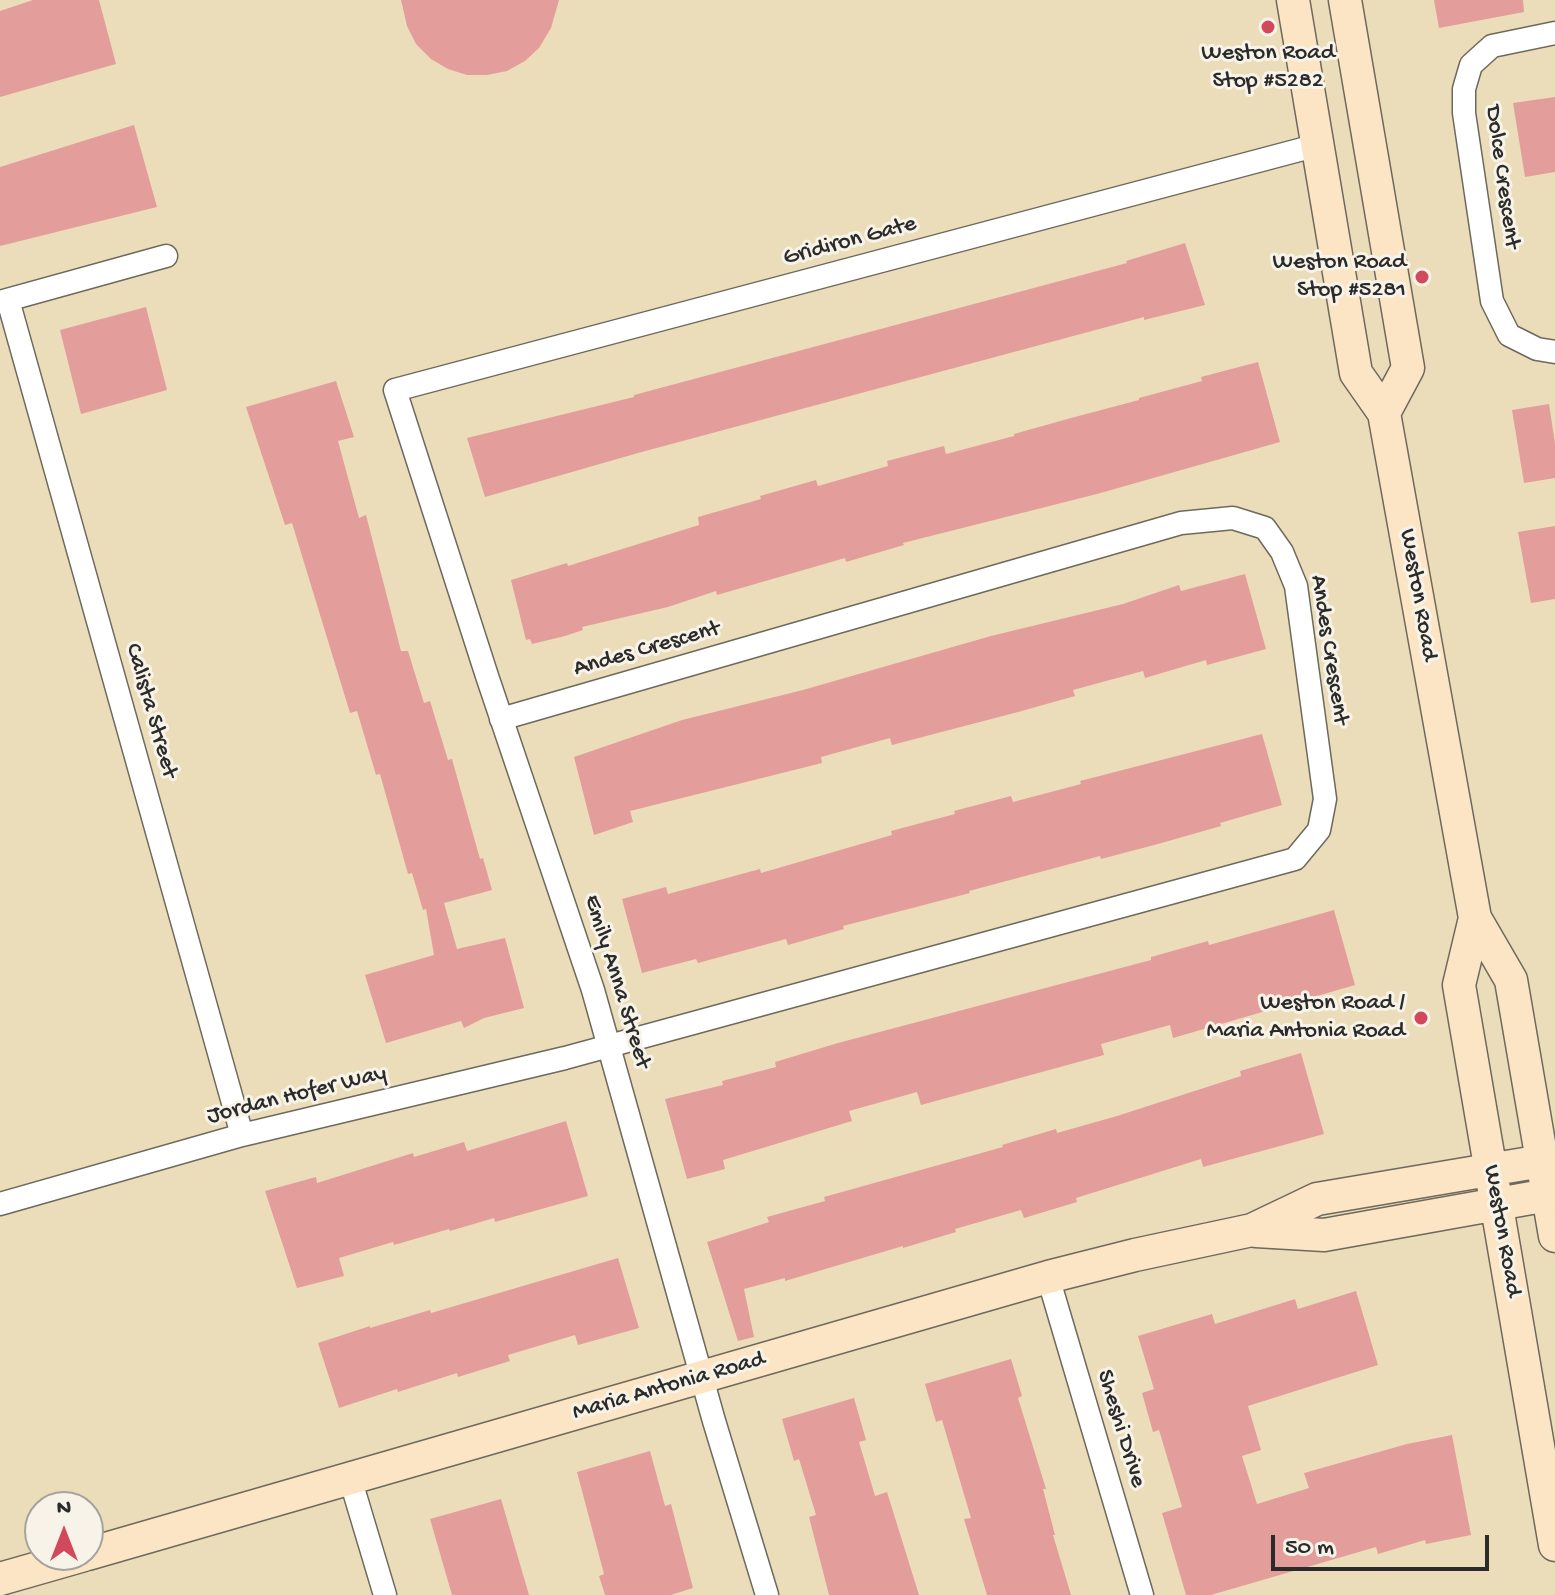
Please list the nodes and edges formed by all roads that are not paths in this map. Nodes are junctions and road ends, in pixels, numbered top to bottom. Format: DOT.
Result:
graph roads {
  1 [pos="1293,0"];
  2 [pos="1345,0"];
  3 [pos="1555,33"];
  4 [pos="1318,145"];
  5 [pos="166,256"];
  6 [pos="4,301"];
  7 [pos="1555,352"];
  8 [pos="395,390"];
  9 [pos="1384,413"];
  10 [pos="501,719"];
  11 [pos="1475,918"];
  12 [pos="609,1045"];
  13 [pos="242,1135"];
  14 [pos="1549,1160"];
  15 [pos="1490,1170"];
  16 [pos="1552,1195"];
  17 [pos="0,1204"];
  18 [pos="1496,1204"];
  19 [pos="1252,1230"];
  20 [pos="1555,1236"];
  21 [pos="1048,1277"];
  22 [pos="702,1378"];
  23 [pos="350,1478"];
  24 [pos="1555,1545"];
  25 [pos="104,1549"];
  26 [pos="28,1571"];
  27 [pos="0,1579"];
  28 [pos="385,1595"];
  29 [pos="767,1595"];
  30 [pos="1142,1595"];
  1 -- 4 [label="main road, Weston Road"];
  2 -- 9 [label="main road"];
  3 -- 7 [label="street, Dolce Crescent"];
  4 -- 8 [label="street, Gridiron Gate"];
  4 -- 9 [label="main road, Weston Road"];
  5 -- 6 [label="street"];
  6 -- 13 [label="street, Calista Street"];
  8 -- 10 [label="street, Emily Anna Street"];
  9 -- 11 [label="main road, Weston Road"];
  10 -- 12 [label="street, Emily Anna Street"];
  10 -- 12 [label="street, Andes Crescent"];
  11 -- 14 [label="main road, Weston Road"];
  11 -- 15 [label="main road, Weston Road"];
  12 -- 13 [label="street, Jordan Hofer Way"];
  12 -- 22 [label="street, Emily Anna Street"];
  13 -- 17 [label="street, Jordan Hofer Way"];
  14 -- 15 [label="main road, Maria Antonia Road"];
  14 -- 16 [label="main road, Weston Road"];
  15 -- 18 [label="main road, Weston Road"];
  15 -- 19 [label="main road, Maria Antonia Road"];
  16 -- 18 [label="main road, Maria Antonia Road"];
  16 -- 20 [label="main road, Weston Road"];
  18 -- 19 [label="main road, Maria Antonia Road"];
  18 -- 24 [label="main road, Weston Road"];
  19 -- 21 [label="main road, Maria Antonia Road"];
  21 -- 22 [label="main road, Maria Antonia Road"];
  21 -- 30 [label="street, Sheshi Drive"];
  22 -- 23 [label="main road, Maria Antonia Road"];
  22 -- 29 [label="street, Emily Anna Street"];
  23 -- 25 [label="main road, Maria Antonia Road"];
  23 -- 28 [label="street"];
  26 -- 27 [label="main road, Maria Antonia Road"];
}
